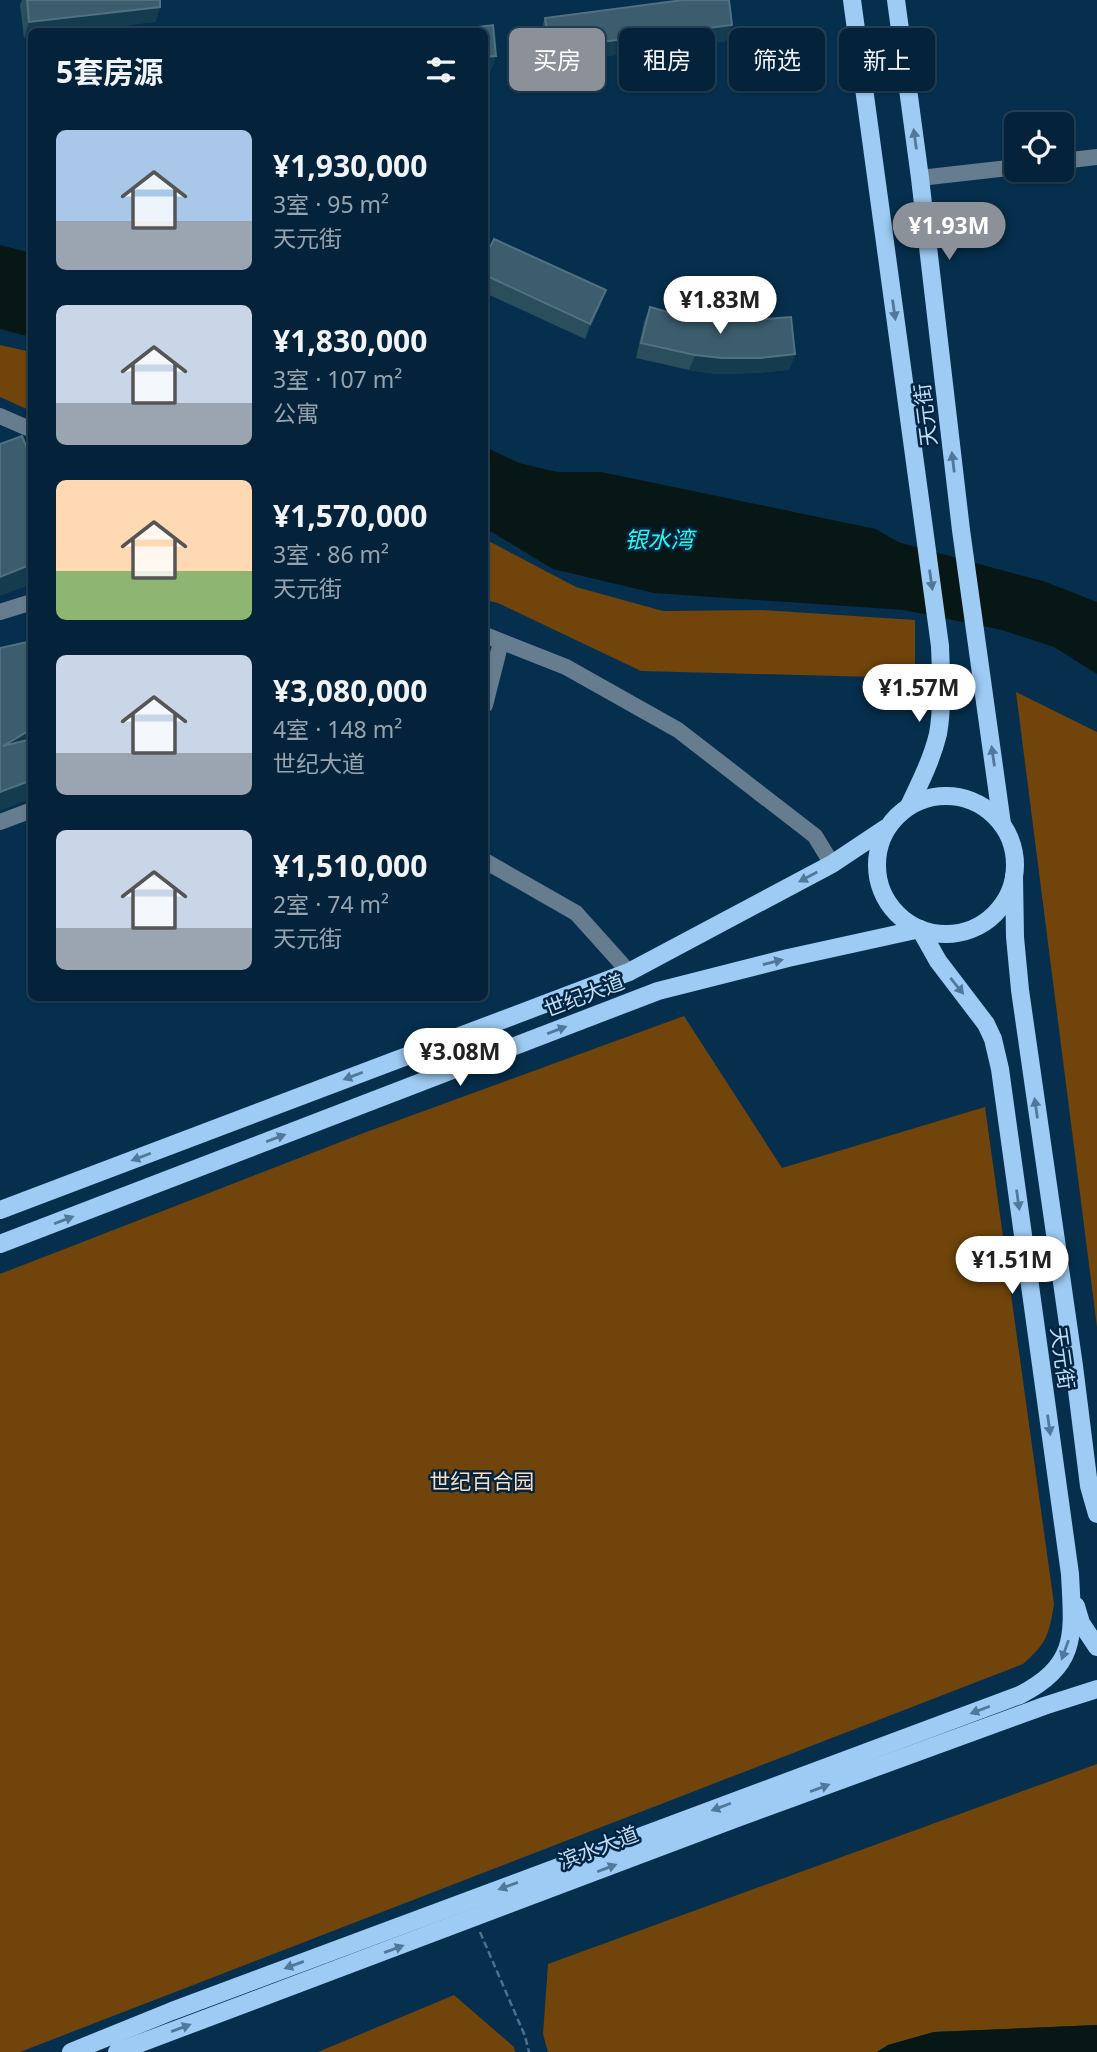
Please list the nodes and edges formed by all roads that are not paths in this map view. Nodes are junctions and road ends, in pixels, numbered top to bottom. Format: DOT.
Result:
graph roads {
  1 [pos="852,0"];
  2 [pos="896,0"];
  3 [pos="1097,157"];
  4 [pos="1074,160"];
  5 [pos="1004,168"];
  6 [pos="920,178"];
  7 [pos="0,416"];
  8 [pos="28,428"];
  9 [pos="28,603"];
  10 [pos="0,612"];
  11 [pos="488,636"];
  12 [pos="501,642"];
  13 [pos="488,693"];
  14 [pos="909,806"];
  15 [pos="28,812"];
  16 [pos="0,822"];
  17 [pos="1002,824"];
  18 [pos="886,828"];
  19 [pos="488,863"];
  20 [pos="832,864"];
  21 [pos="1014,877"];
  22 [pos="920,929"];
  23 [pos="629,972"];
  24 [pos="0,1210"];
  25 [pos="0,1244"];
  26 [pos="1097,1514"];
  27 [pos="1070,1582"];
  28 [pos="1097,1647"];
  29 [pos="1042,1683"];
  30 [pos="1097,1689"];
  31 [pos="71,2052"];
  32 [pos="117,2052"];
  1 -- 14 [label="main road, 天元街, one-way"];
  6 -- 2 [label="main road, 天元街, one-way"];
  3 -- 4 [label="street"];
  5 -- 6 [label="street"];
  17 -- 6 [label="main road, 天元街, one-way"];
  7 -- 8 [label="street"];
  9 -- 10 [label="street"];
  11 -- 12 [label="street"];
  12 -- 13 [label="street"];
  12 -- 20 [label="street"];
  14 -- 17 [label="main road"];
  14 -- 18 [label="main road"];
  15 -- 16 [label="street"];
  17 -- 21 [label="main road"];
  18 -- 20 [label="main road, 世纪大道"];
  18 -- 22 [label="main road"];
  19 -- 23 [label="street"];
  20 -- 23 [label="main road, 世纪大道, one-way"];
  21 -- 22 [label="main road"];
  26 -- 21 [label="main road, 天元街, one-way"];
  25 -- 22 [label="main road, 世纪大道, one-way"];
  22 -- 27 [label="main road, 天元街, one-way"];
  23 -- 24 [label="main road, 世纪大道, one-way"];
  27 -- 28 [label="main road"];
  27 -- 29 [label="main road, 天元街, one-way"];
  29 -- 31 [label="main road, 滨水大道, one-way"];
  32 -- 30 [label="main road, 滨水大道, one-way"];
}
